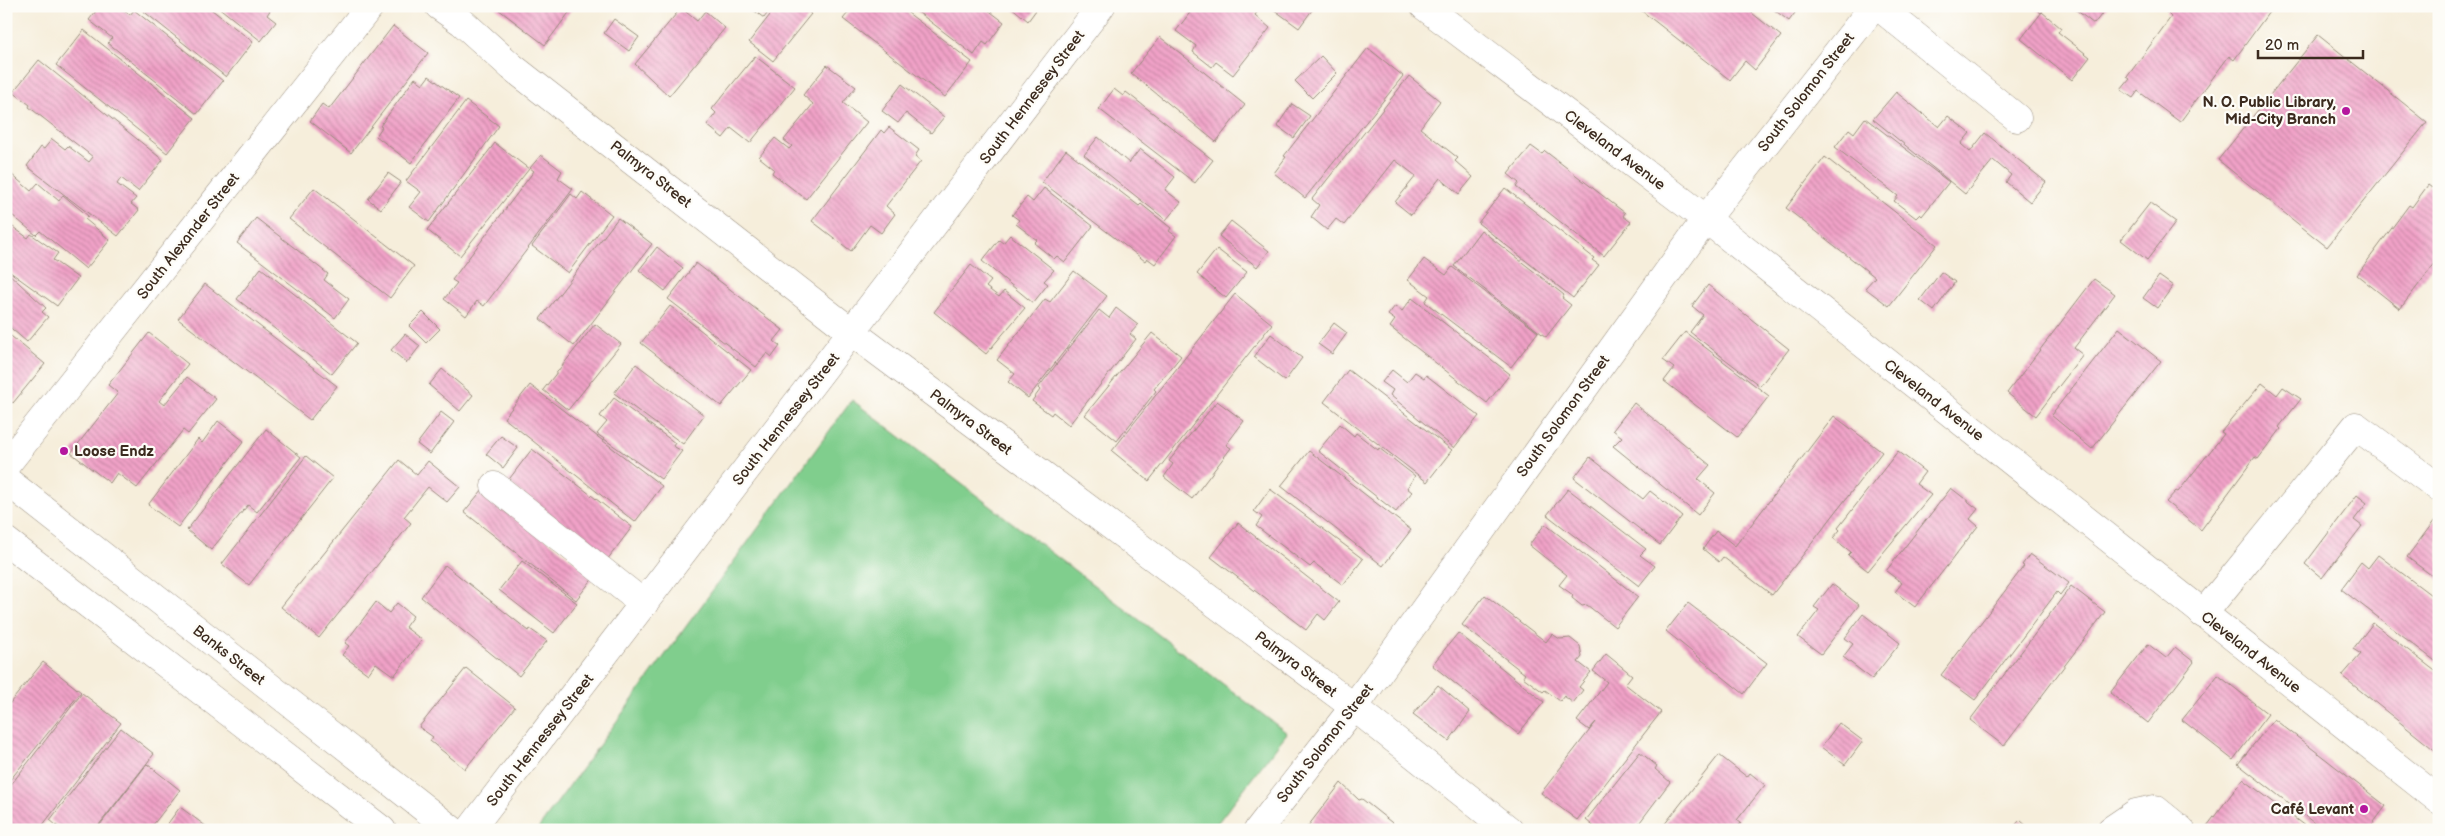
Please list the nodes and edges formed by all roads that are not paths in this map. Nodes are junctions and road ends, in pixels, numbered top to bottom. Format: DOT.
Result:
graph roads {
  1 [pos="370,6"];
  2 [pos="439,6"];
  3 [pos="1101,6"];
  4 [pos="1424,6"];
  5 [pos="1874,6"];
  6 [pos="1878,6"];
  7 [pos="2016,118"];
  8 [pos="1706,219"];
  9 [pos="853,333"];
  10 [pos="6,465"];
  11 [pos="6,480"];
  12 [pos="495,486"];
  13 [pos="2439,488"];
  14 [pos="6,541"];
  15 [pos="644,604"];
  16 [pos="2203,614"];
  17 [pos="1354,708"];
  18 [pos="2439,800"];
  19 [pos="382,830"];
  20 [pos="452,830"];
  21 [pos="470,830"];
  22 [pos="1258,830"];
  23 [pos="1509,830"];
  24 [pos="2111,830"];
  25 [pos="2181,830"];
  1 -- 10 [label="street, South Alexander Street"];
  2 -- 9 [label="street, Palmyra Street"];
  3 -- 9 [label="street, South Hennessey Street"];
  4 -- 8 [label="street, Cleveland Avenue"];
  5 -- 8 [label="street, South Solomon Street"];
  6 -- 7 [label="street"];
  8 -- 16 [label="street, Cleveland Avenue"];
  8 -- 17 [label="street, South Solomon Street"];
  9 -- 15 [label="street, South Hennessey Street"];
  9 -- 17 [label="street, Palmyra Street"];
  11 -- 20 [label="street, Banks Street"];
  12 -- 15 [label="street"];
  13 -- 16 [label="street"];
  14 -- 19 [label="street"];
  15 -- 21 [label="street, South Hennessey Street"];
  16 -- 18 [label="street, Cleveland Avenue"];
  17 -- 22 [label="street, South Solomon Street"];
  17 -- 23 [label="street, Palmyra Street"];
  24 -- 25 [label="street"];
}
